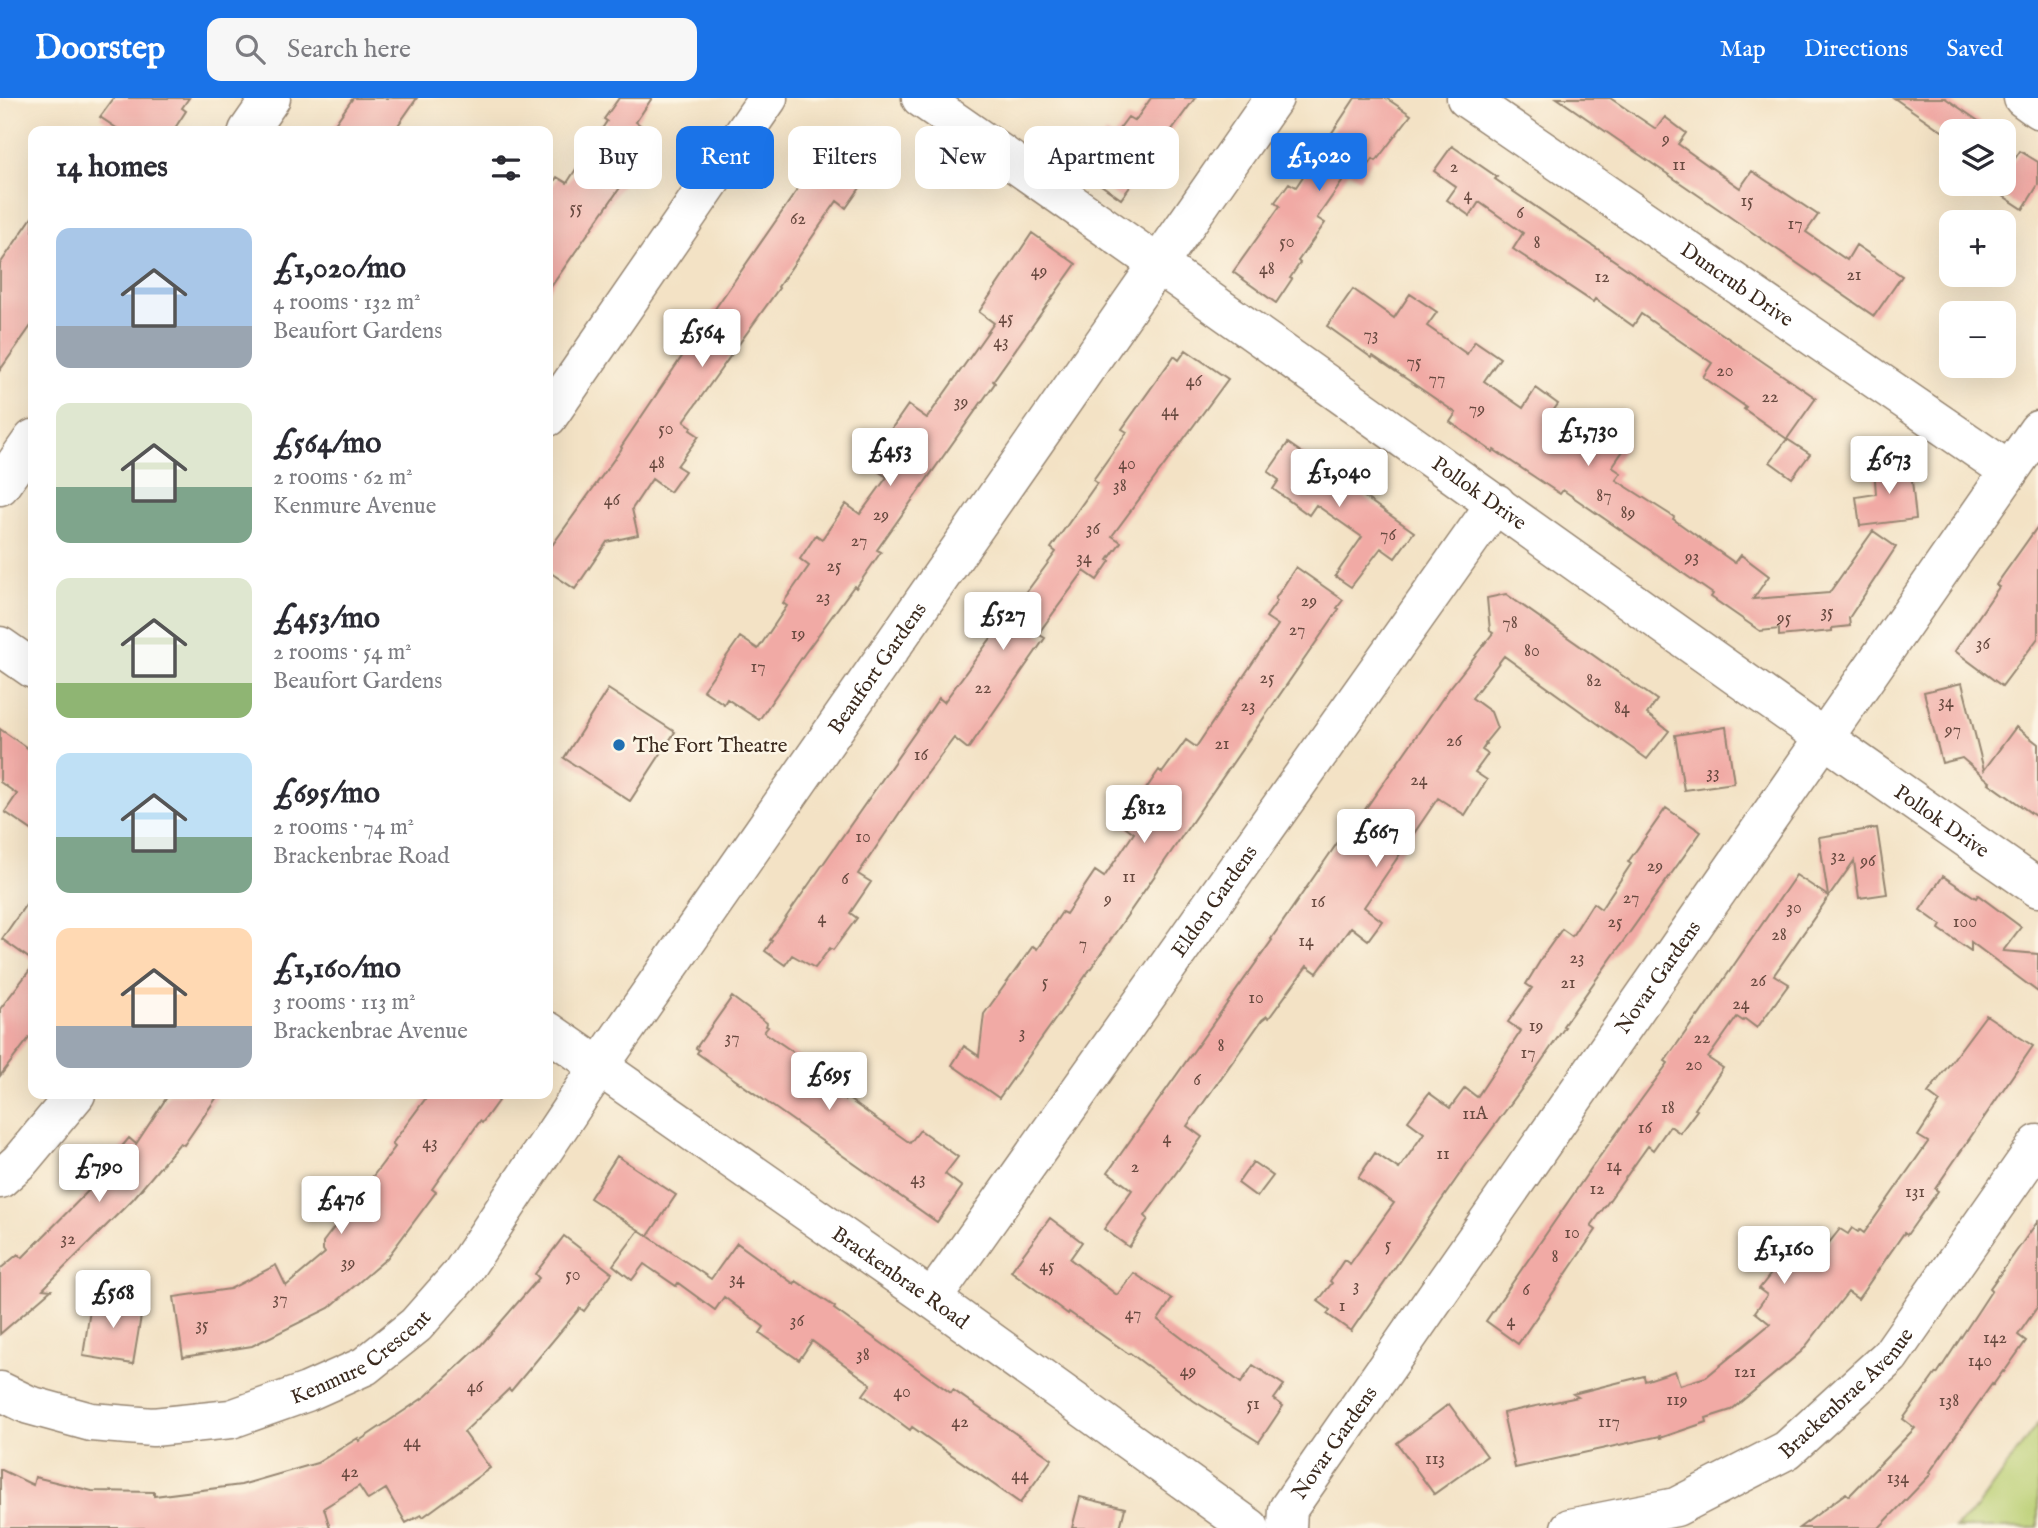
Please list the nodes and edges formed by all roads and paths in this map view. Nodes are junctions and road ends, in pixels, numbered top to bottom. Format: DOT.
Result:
graph roads {
  1 [pos="271,98"];
  2 [pos="768,98"];
  3 [pos="921,98"];
  4 [pos="1274,98"];
  5 [pos="1466,98"];
  6 [pos="2023,98"];
  7 [pos="2038,109"];
  8 [pos="251,126"];
  9 [pos="1159,263"];
  10 [pos="553,410"];
  11 [pos="2038,430"];
  12 [pos="28,446"];
  13 [pos="2009,471"];
  14 [pos="0,486"];
  15 [pos="1496,503"];
  16 [pos="0,646"];
  17 [pos="28,666"];
  18 [pos="1824,739"];
  19 [pos="2038,888"];
  20 [pos="553,1035"];
  21 [pos="599,1067"];
  22 [pos="72,1099"];
  23 [pos="2038,1144"];
  24 [pos="0,1179"];
  25 [pos="932,1298"];
  26 [pos="0,1391"];
  27 [pos="1250,1528"];
  28 [pos="1287,1528"];
  29 [pos="1570,1528"];
  1 -- 8 [label="street"];
  2 -- 10 [label="street"];
  3 -- 9 [label="street, Pollok Drive"];
  4 -- 9 [label="street, Beaufort Gardens"];
  5 -- 13 [label="street, Duncrub Drive"];
  6 -- 7 [label="street"];
  9 -- 15 [label="street, Pollok Drive"];
  9 -- 21 [label="street, Beaufort Gardens"];
  11 -- 13 [label="street, Novar Gardens"];
  12 -- 14 [label="street"];
  13 -- 18 [label="street, Novar Gardens"];
  15 -- 18 [label="street, Pollok Drive"];
  15 -- 25 [label="street, Eldon Gardens"];
  16 -- 17 [label="street"];
  18 -- 19 [label="street, Pollok Drive"];
  18 -- 28 [label="street, Novar Gardens"];
  20 -- 21 [label="street, Brackenbrae Road"];
  21 -- 25 [label="street, Brackenbrae Road"];
  21 -- 26 [label="street, Kenmure Crescent"];
  22 -- 24 [label="street"];
  23 -- 29 [label="street, Brackenbrae Avenue"];
  25 -- 27 [label="street, Brackenbrae Road"];
}
